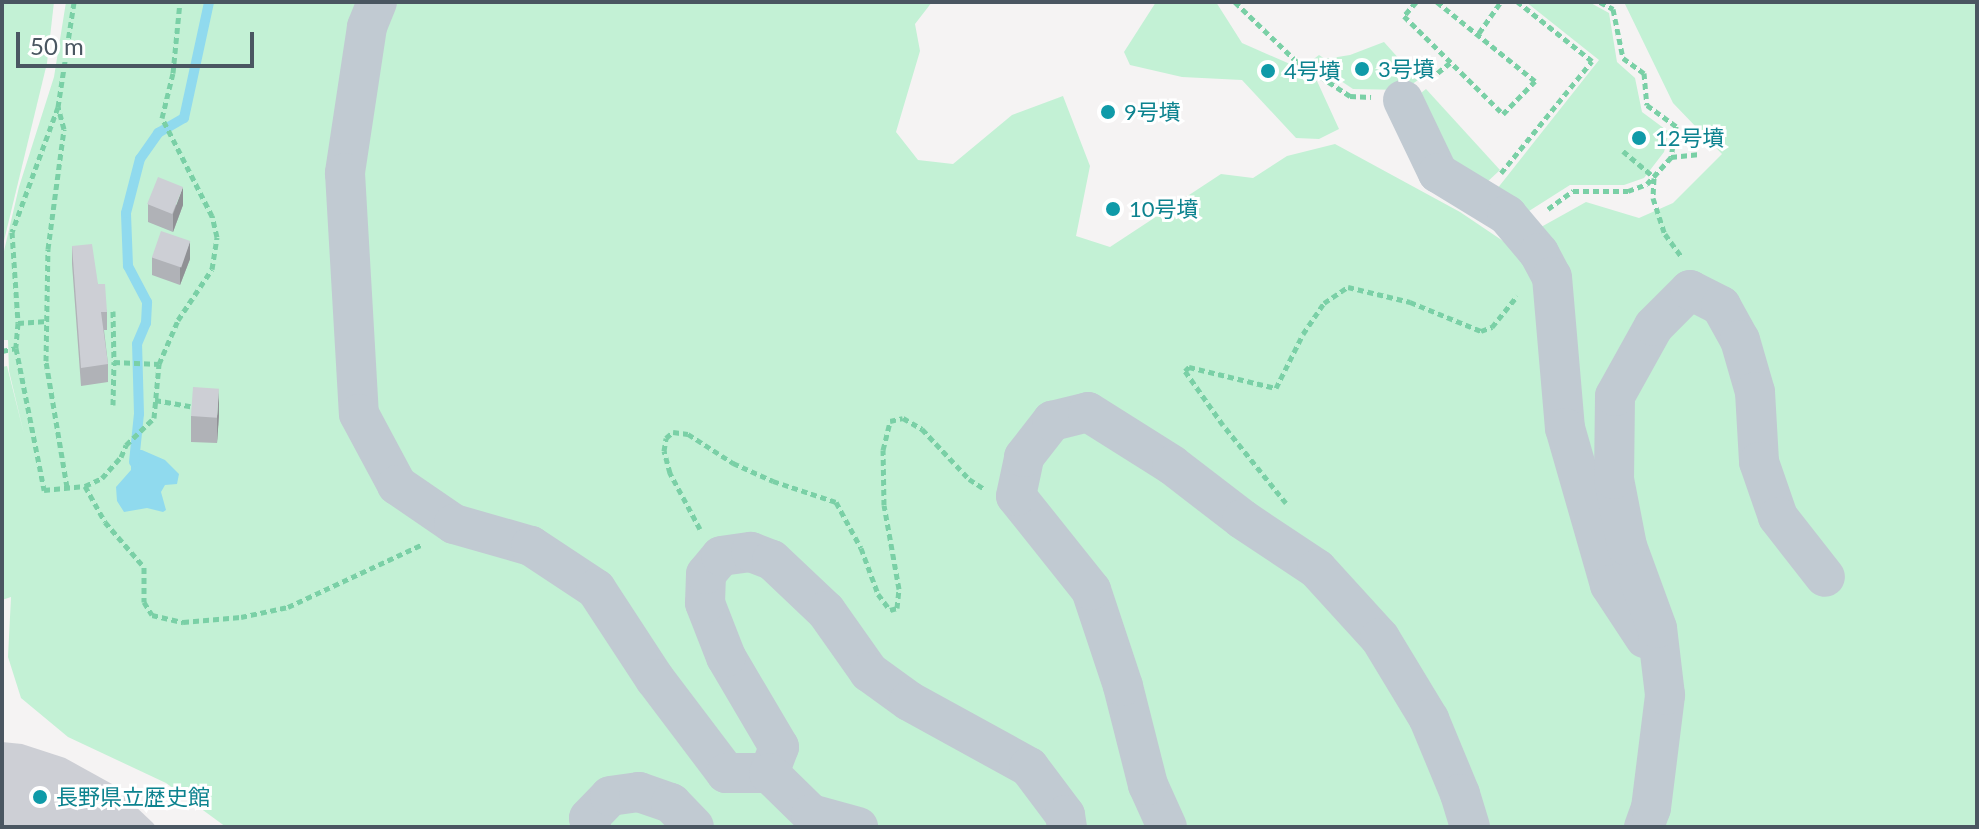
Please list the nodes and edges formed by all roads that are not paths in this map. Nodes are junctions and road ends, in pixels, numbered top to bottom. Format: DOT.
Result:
graph roads {
  1 [pos="377,2"];
  2 [pos="1403,100"];
  3 [pos="1825,577"];
  4 [pos="1665,695"];
  5 [pos="769,773"];
  6 [pos="591,827"];
  7 [pos="694,827"];
  8 [pos="858,827"];
  9 [pos="1067,827"];
  10 [pos="1167,827"];
  11 [pos="1470,827"];
  12 [pos="1644,827"];
  1 -- 5 [label="street"];
  2 -- 4 [label="street"];
  3 -- 4 [label="street"];
  4 -- 12 [label="street"];
  5 -- 8 [label="street"];
  5 -- 9 [label="street"];
  6 -- 7 [label="street"];
  10 -- 11 [label="street"];
}
